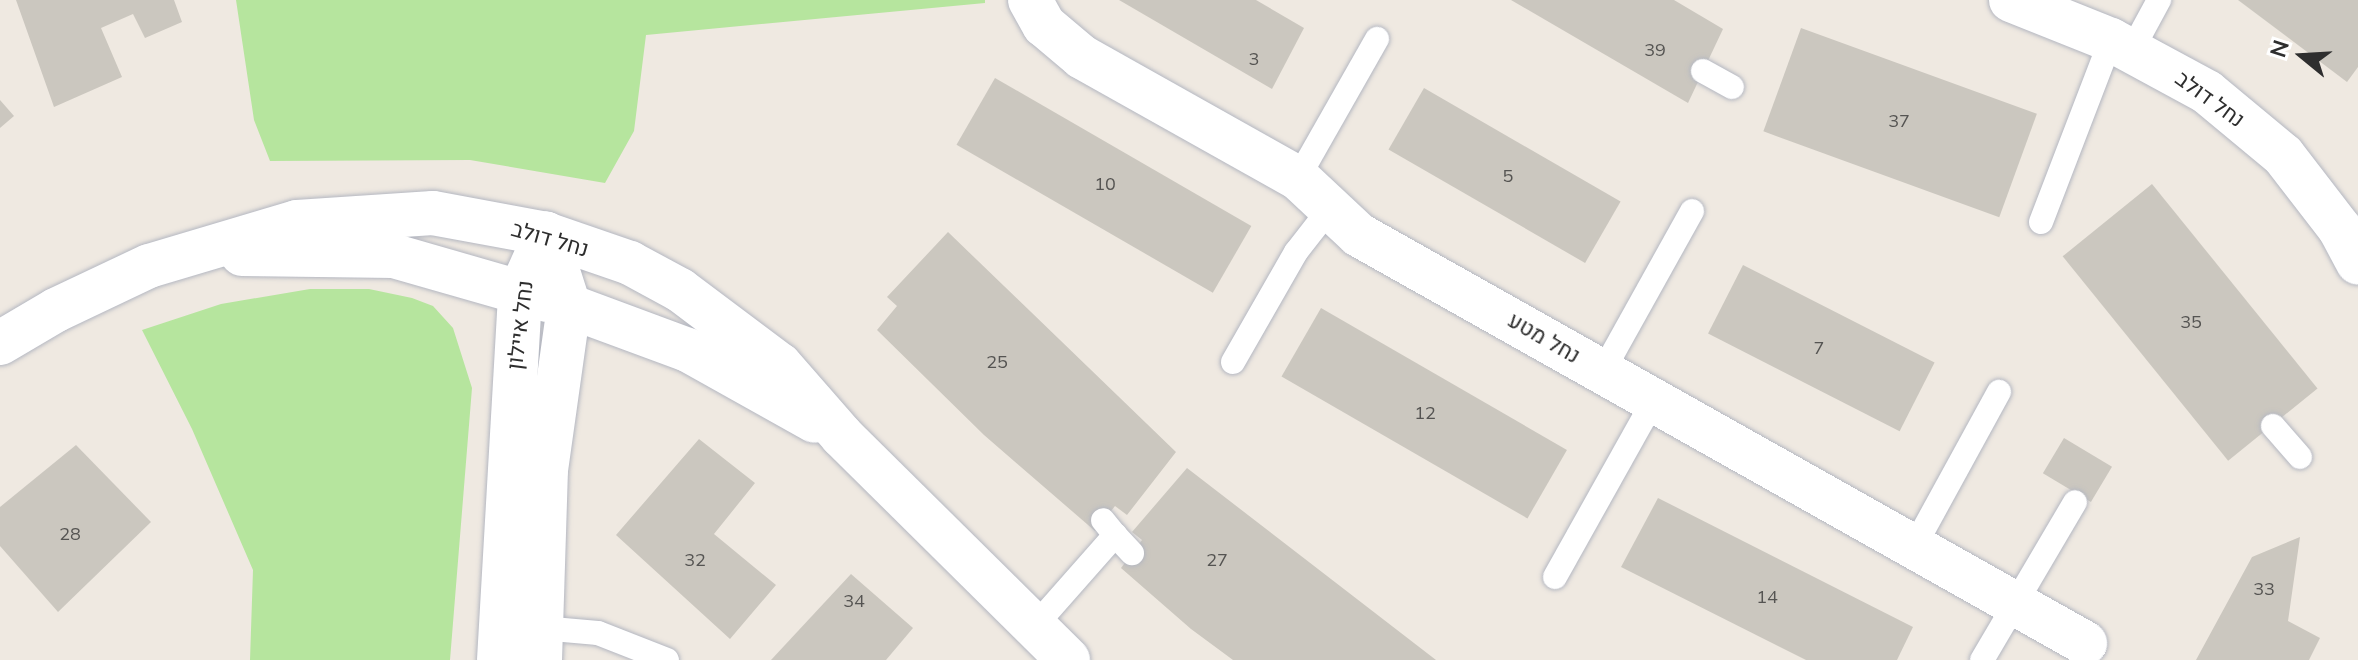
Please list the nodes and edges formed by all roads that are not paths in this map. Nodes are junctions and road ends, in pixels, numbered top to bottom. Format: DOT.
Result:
graph roads {
  1 [pos="1030,0"];
  2 [pos="2159,0"];
  3 [pos="2027,3"];
  4 [pos="1377,39"];
  5 [pos="2121,45"];
  6 [pos="1703,71"];
  7 [pos="1732,87"];
  8 [pos="1298,178"];
  9 [pos="1331,207"];
  10 [pos="1692,211"];
  11 [pos="2041,222"];
  12 [pos="546,234"];
  13 [pos="200,255"];
  14 [pos="2358,263"];
  15 [pos="520,292"];
  16 [pos="569,306"];
  17 [pos="0,343"];
  18 [pos="1233,362"];
  19 [pos="1603,371"];
  20 [pos="1999,392"];
  21 [pos="1653,402"];
  22 [pos="2273,426"];
  23 [pos="842,436"];
  24 [pos="2300,457"];
  25 [pos="2075,502"];
  26 [pos="1914,547"];
  27 [pos="1132,553"];
  28 [pos="1555,577"];
  29 [pos="2016,604"];
  30 [pos="1034,627"];
  31 [pos="2085,643"];
  32 [pos="541,644"];
  33 [pos="499,660"];
  34 [pos="667,660"];
  35 [pos="1068,660"];
  36 [pos="1982,660"];
  1 -- 8 [label="street, נחל מטע"];
  2 -- 5 [label="lane"];
  3 -- 5 [label="street, נחל דולב"];
  4 -- 8 [label="lane"];
  5 -- 11 [label="lane"];
  5 -- 14 [label="street, נחל דולב"];
  6 -- 7 [label="lane"];
  8 -- 9 [label="street, נחל מטע"];
  9 -- 18 [label="lane"];
  9 -- 19 [label="street, נחל מטע"];
  10 -- 19 [label="lane"];
  12 -- 13 [label="street, נחל דולב"];
  12 -- 15 [label="street, נחל איילון"];
  12 -- 16 [label="street, נחל איילון"];
  12 -- 23 [label="street, נחל דולב"];
  13 -- 15 [label="street, נחל דולב"];
  13 -- 17 [label="street, נחל דולב"];
  15 -- 16 [label="street, נחל דולב"];
  15 -- 33 [label="street, נחל איילון"];
  16 -- 23 [label="street, נחל דולב"];
  16 -- 32 [label="street, נחל איילון"];
  19 -- 21 [label="street, נחל מטע"];
  20 -- 26 [label="lane"];
  21 -- 26 [label="street, נחל מטע"];
  21 -- 28 [label="lane"];
  22 -- 24 [label="lane"];
  23 -- 30 [label="street, נחל דולב"];
  25 -- 29 [label="lane"];
  26 -- 29 [label="street, נחל מטע"];
  27 -- 30 [label="lane"];
  29 -- 31 [label="street, נחל מטע"];
  29 -- 36 [label="lane"];
  30 -- 35 [label="street, נחל דולב"];
  32 -- 34 [label="lane"];
}
